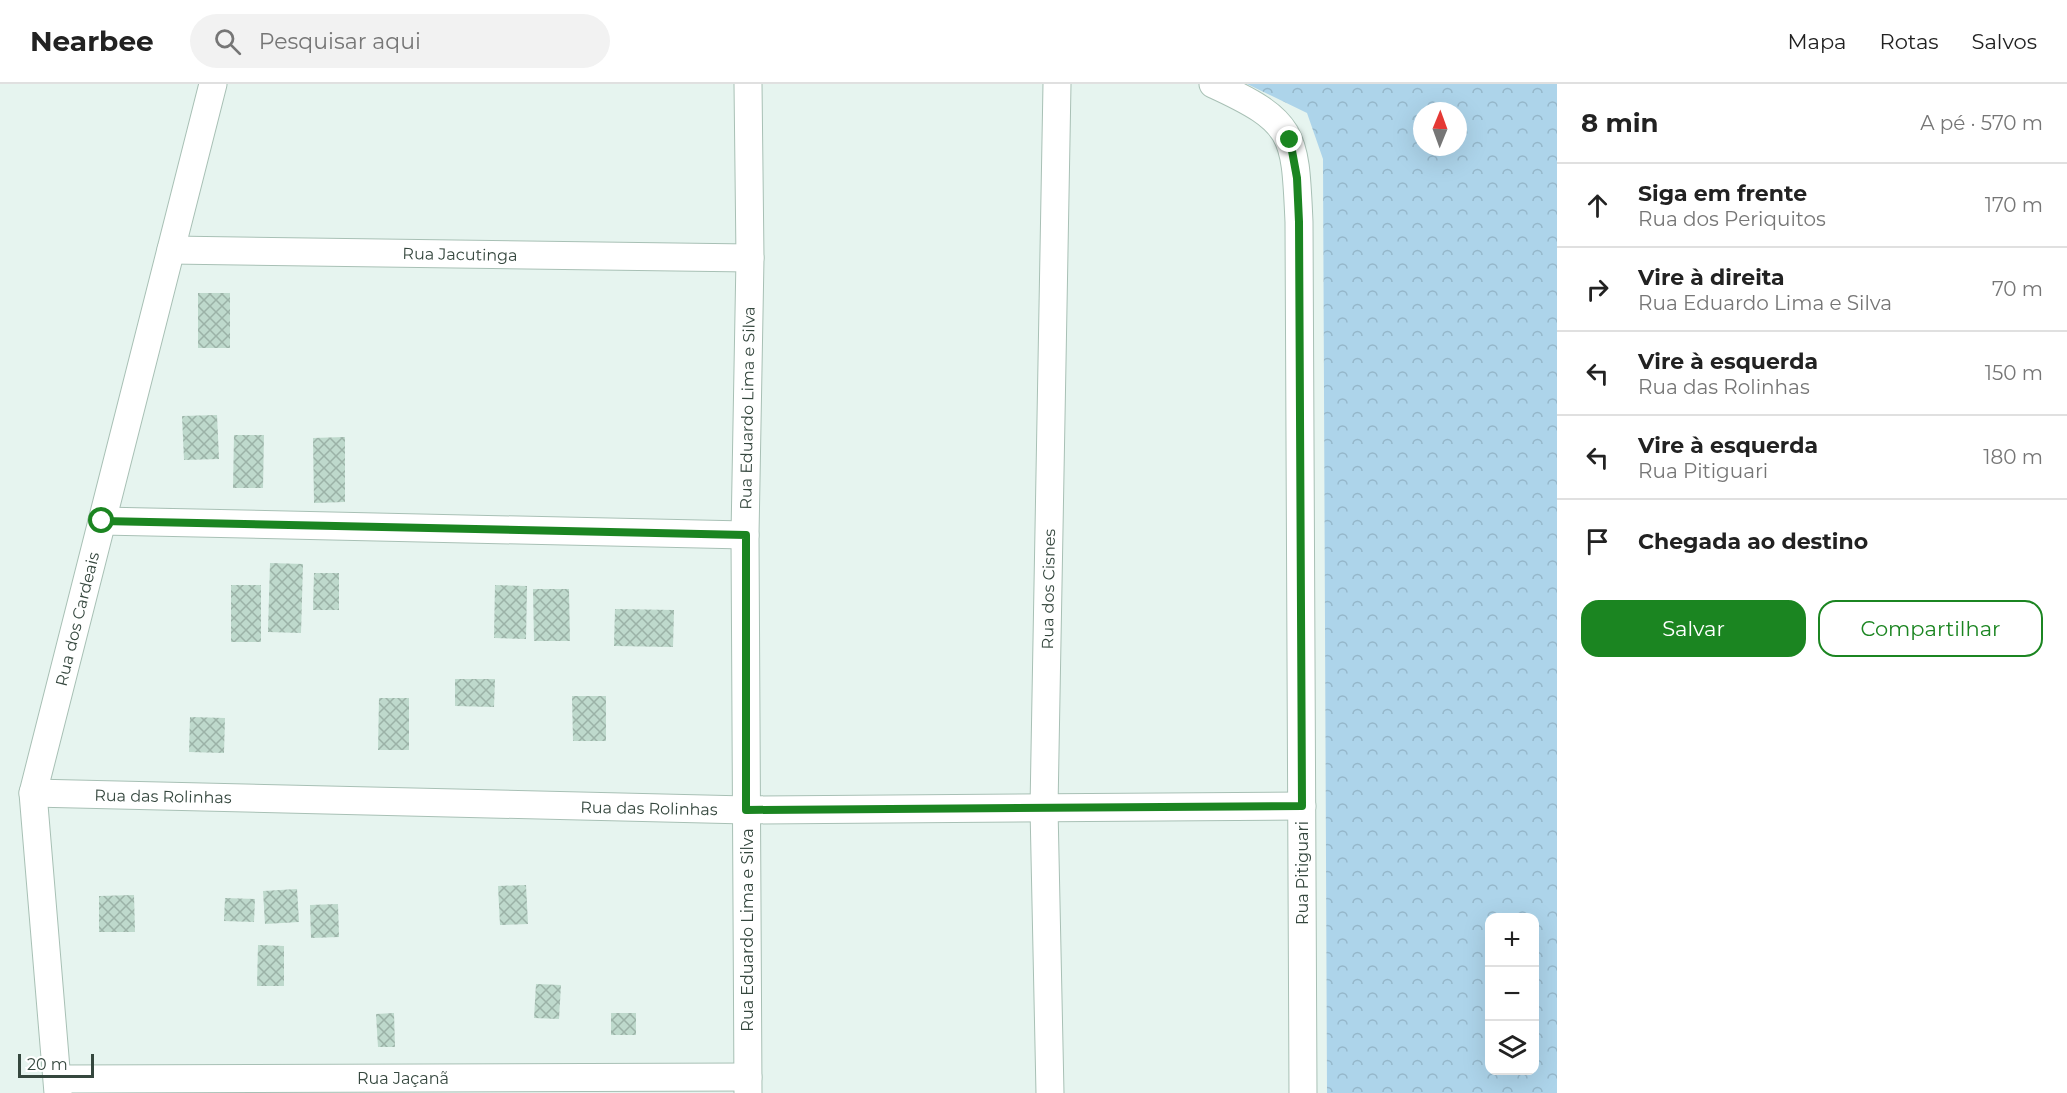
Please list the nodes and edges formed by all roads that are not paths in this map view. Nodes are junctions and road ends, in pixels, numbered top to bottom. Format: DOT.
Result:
graph roads {
  1 [pos="213,84"];
  2 [pos="748,84"];
  3 [pos="1057,84"];
  4 [pos="1213,84"];
  5 [pos="171,250"];
  6 [pos="750,258"];
  7 [pos="102,521"];
  8 [pos="746,535"];
  9 [pos="33,793"];
  10 [pos="1302,806"];
  11 [pos="1044,808"];
  12 [pos="746,810"];
  13 [pos="748,1085"];
  14 [pos="58,1086"];
  15 [pos="1050,1093"];
  16 [pos="1303,1093"];
  1 -- 5 [label="street, Rua dos Cardeais"];
  2 -- 6 [label="street, Rua Eduardo Lima e Silva"];
  3 -- 11 [label="street, Rua dos Cisnes"];
  4 -- 10 [label="street, Rua Pitiguari"];
  5 -- 6 [label="street, Rua Jacutinga"];
  5 -- 7 [label="street, Rua dos Cardeais"];
  6 -- 8 [label="street, Rua Eduardo Lima e Silva"];
  7 -- 8 [label="street"];
  7 -- 9 [label="street, Rua dos Cardeais"];
  8 -- 12 [label="street, Rua Eduardo Lima e Silva"];
  9 -- 12 [label="street, Rua das Rolinhas"];
  9 -- 14 [label="street, Rua dos Cardeais"];
  10 -- 11 [label="street, Rua das Rolinhas"];
  10 -- 16 [label="street, Rua Pitiguari"];
  11 -- 12 [label="street, Rua das Rolinhas"];
  11 -- 15 [label="street, Rua dos Cisnes"];
  12 -- 13 [label="street, Rua Eduardo Lima e Silva"];
  13 -- 14 [label="street, Rua Jaçanã"];
}
